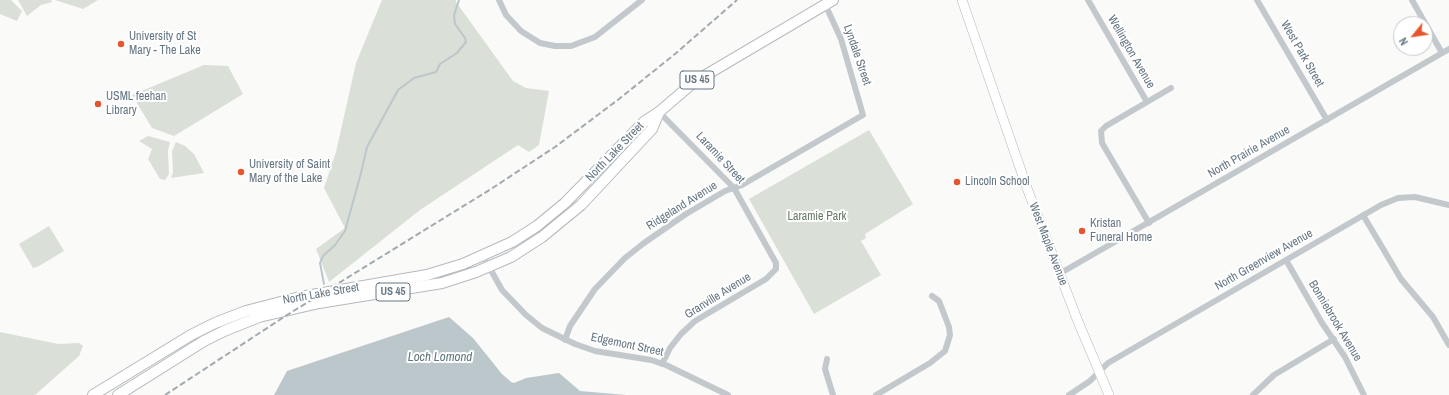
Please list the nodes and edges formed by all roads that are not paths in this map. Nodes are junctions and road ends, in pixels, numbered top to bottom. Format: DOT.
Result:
graph roads {
  1 [pos="499,0"];
  2 [pos="642,0"];
  3 [pos="962,0"];
  4 [pos="1088,0"];
  5 [pos="1257,0"];
  6 [pos="1412,0"];
  7 [pos="829,2"];
  8 [pos="1449,49"];
  9 [pos="1442,53"];
  10 [pos="1171,88"];
  11 [pos="1147,102"];
  12 [pos="659,112"];
  13 [pos="863,115"];
  14 [pos="1327,120"];
  15 [pos="734,188"];
  16 [pos="1449,205"];
  17 [pos="1363,215"];
  18 [pos="1149,223"];
  19 [pos="483,256"];
  20 [pos="1286,260"];
  21 [pos="488,268"];
  22 [pos="776,269"];
  23 [pos="1059,274"];
  24 [pos="932,296"];
  25 [pos="1334,339"];
  26 [pos="565,340"];
  27 [pos="1449,345"];
  28 [pos="827,359"];
  29 [pos="662,364"];
  30 [pos="1099,371"];
  31 [pos="93,395"];
  32 [pos="118,395"];
  33 [pos="728,395"];
  34 [pos="833,395"];
  35 [pos="876,395"];
  36 [pos="1069,395"];
  37 [pos="1110,395"];
  38 [pos="1253,395"];
  39 [pos="1364,395"];
  1 -- 2 [label="street"];
  3 -- 23 [label="main road, West Maple Avenue"];
  4 -- 11 [label="street, Wellington Avenue"];
  5 -- 14 [label="street, West Park Street"];
  6 -- 9 [label="street"];
  7 -- 12 [label="main road, North Lake Street / US 45"];
  7 -- 13 [label="street, Lyndale Street"];
  8 -- 9 [label="street, North Prairie Avenue"];
  9 -- 14 [label="street, North Prairie Avenue"];
  10 -- 11 [label="street"];
  11 -- 18 [label="street, Wellington Avenue"];
  12 -- 15 [label="street, Laramie Street"];
  12 -- 19 [label="main road, North Lake Street / US 45"];
  12 -- 21 [label="main road, North Lake Street / US 45"];
  13 -- 15 [label="street, Ridgeland Avenue"];
  14 -- 18 [label="street, North Prairie Avenue"];
  15 -- 22 [label="street, Laramie Street"];
  15 -- 26 [label="street, Ridgeland Avenue"];
  16 -- 17 [label="street, North Greenview Avenue"];
  17 -- 20 [label="street, North Greenview Avenue"];
  17 -- 27 [label="street"];
  18 -- 23 [label="street, North Prairie Avenue"];
  19 -- 21 [label="street, Edgemont Street"];
  19 -- 31 [label="main road, North Lake Street / US 45"];
  20 -- 25 [label="street, Bonniebrook Avenue"];
  20 -- 30 [label="street, North Greenview Avenue"];
  21 -- 26 [label="street, Edgemont Street"];
  21 -- 32 [label="main road, North Lake Street / US 45"];
  22 -- 29 [label="street, Granville Avenue"];
  23 -- 30 [label="main road, West Maple Avenue"];
  24 -- 35 [label="street"];
  25 -- 38 [label="street"];
  25 -- 39 [label="street, Bonniebrook Avenue"];
  26 -- 29 [label="street, Edgemont Street"];
  28 -- 34 [label="street"];
  29 -- 33 [label="street, Edgemont Street"];
  30 -- 36 [label="street, North Greenview Avenue"];
  30 -- 37 [label="main road, West Maple Avenue"];
}
